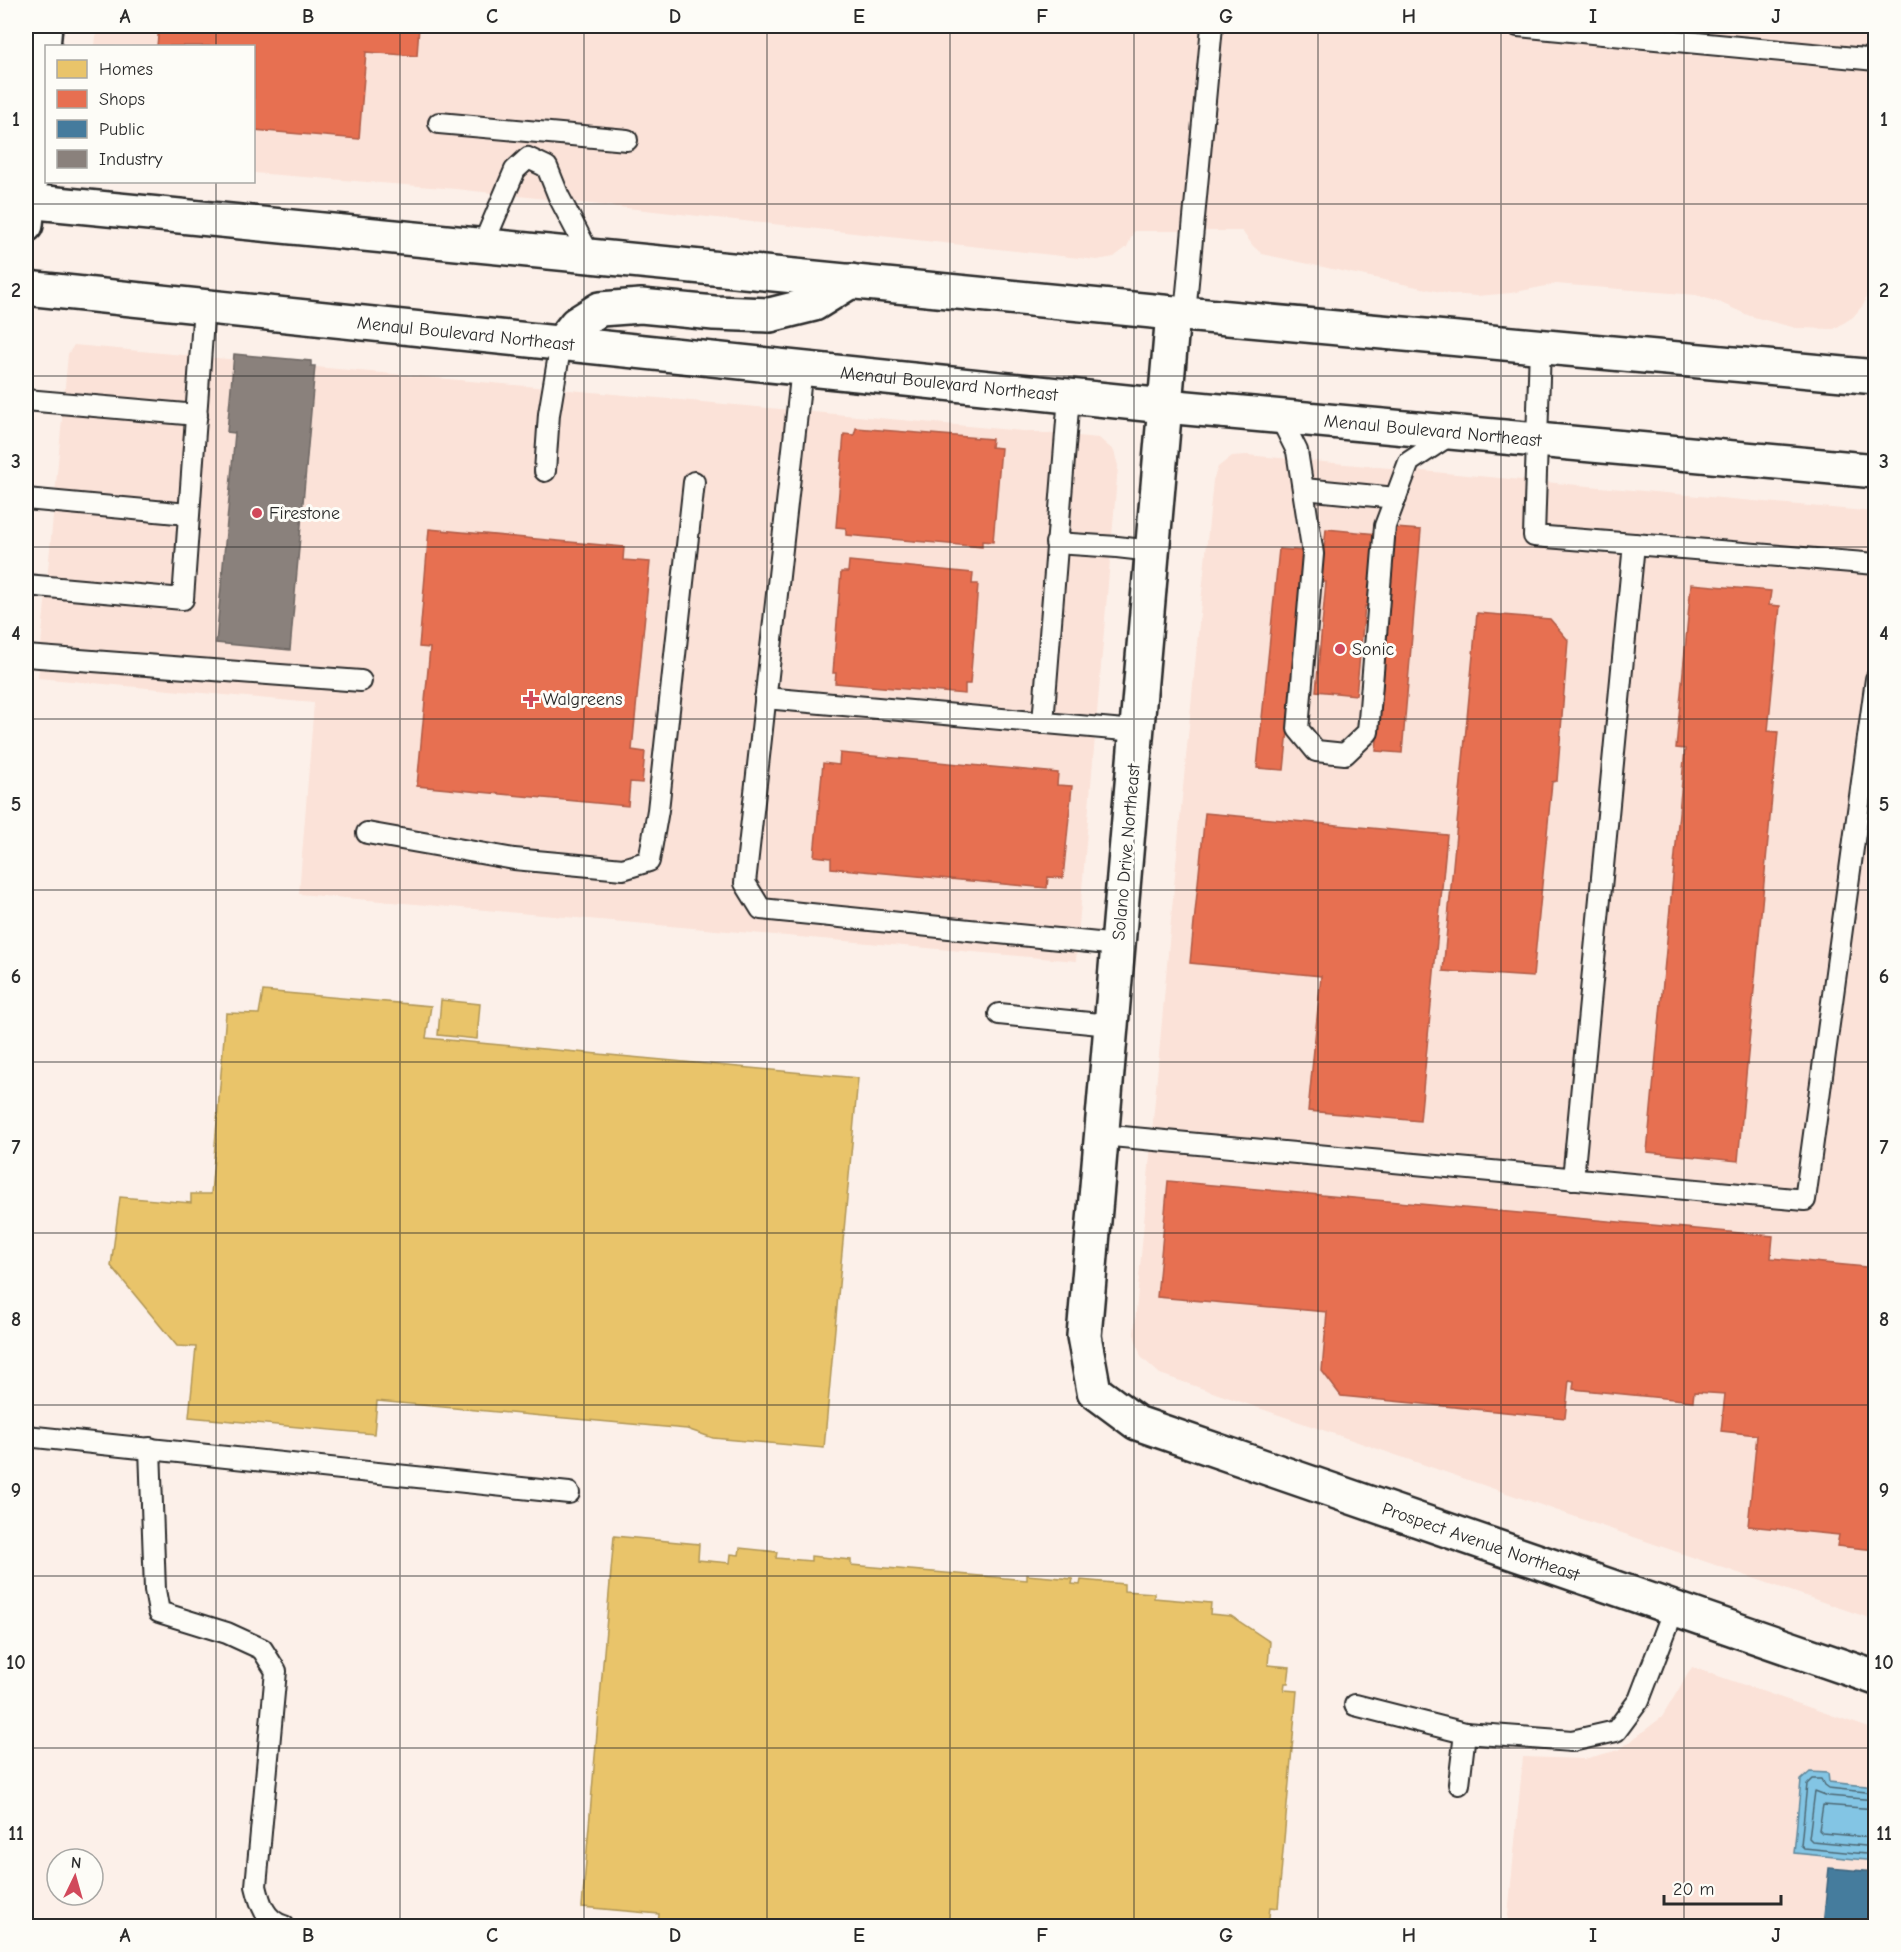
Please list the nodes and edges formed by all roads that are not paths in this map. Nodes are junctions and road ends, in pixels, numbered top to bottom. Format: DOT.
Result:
graph roads {
  1 [pos="45,26"];
  2 [pos="1212,26"];
  3 [pos="1518,26"];
  4 [pos="1875,60"];
  5 [pos="439,123"];
  6 [pos="538,132"];
  7 [pos="627,140"];
  8 [pos="536,161"];
  9 [pos="26,209"];
  10 [pos="483,245"];
  11 [pos="590,256"];
  12 [pos="851,281"];
  13 [pos="26,288"];
  14 [pos="204,306"];
  15 [pos="1179,313"];
  16 [pos="561,343"];
  17 [pos="1540,346"];
  18 [pos="802,368"];
  19 [pos="1875,377"];
  20 [pos="1069,396"];
  21 [pos="26,400"];
  22 [pos="1165,406"];
  23 [pos="197,416"];
  24 [pos="1280,417"];
  25 [pos="1454,432"];
  26 [pos="1537,440"];
  27 [pos="545,471"];
  28 [pos="1875,471"];
  29 [pos="694,482"];
  30 [pos="1304,489"];
  31 [pos="1396,498"];
  32 [pos="26,499"];
  33 [pos="188,514"];
  34 [pos="1056,543"];
  35 [pos="1634,544"];
  36 [pos="1152,551"];
  37 [pos="1875,564"];
  38 [pos="26,585"];
  39 [pos="26,656"];
  40 [pos="1875,679"];
  41 [pos="361,681"];
  42 [pos="765,698"];
  43 [pos="1043,723"];
  44 [pos="1136,731"];
  45 [pos="367,833"];
  46 [pos="1118,945"];
  47 [pos="999,1014"];
  48 [pos="1110,1025"];
  49 [pos="1101,1135"];
  50 [pos="1573,1179"];
  51 [pos="1094,1391"];
  52 [pos="26,1436"];
  53 [pos="150,1448"];
  54 [pos="569,1493"];
  55 [pos="1674,1609"];
  56 [pos="1875,1678"];
  57 [pos="1355,1705"];
  58 [pos="1465,1733"];
  59 [pos="1459,1784"];
  60 [pos="284,1926"];
  1 -- 9 [label="main road"];
  2 -- 15 [label="lane"];
  3 -- 4 [label="lane"];
  5 -- 6 [label="lane"];
  6 -- 7 [label="lane"];
  6 -- 8 [label="lane"];
  8 -- 10 [label="lane"];
  8 -- 11 [label="lane"];
  9 -- 10 [label="main road"];
  10 -- 11 [label="main road"];
  11 -- 12 [label="main road"];
  12 -- 15 [label="main road"];
  12 -- 16 [label="main road"];
  13 -- 14 [label="main road, Menaul Boulevard Northeast"];
  14 -- 16 [label="main road, Menaul Boulevard Northeast"];
  14 -- 23 [label="lane"];
  15 -- 17 [label="main road"];
  15 -- 22 [label="main road, Solano Drive Northeast"];
  16 -- 18 [label="main road, Menaul Boulevard Northeast"];
  16 -- 27 [label="lane"];
  17 -- 19 [label="main road"];
  17 -- 26 [label="lane"];
  18 -- 20 [label="main road, Menaul Boulevard Northeast"];
  18 -- 42 [label="lane"];
  20 -- 22 [label="main road, Menaul Boulevard Northeast"];
  20 -- 34 [label="lane"];
  21 -- 23 [label="lane"];
  22 -- 24 [label="main road, Menaul Boulevard Northeast"];
  22 -- 36 [label="main road, Solano Drive Northeast"];
  23 -- 33 [label="lane"];
  24 -- 25 [label="main road, Menaul Boulevard Northeast"];
  24 -- 30 [label="lane"];
  25 -- 26 [label="main road, Menaul Boulevard Northeast"];
  25 -- 31 [label="lane"];
  26 -- 28 [label="main road, Menaul Boulevard Northeast"];
  26 -- 35 [label="lane"];
  29 -- 45 [label="lane"];
  30 -- 31 [label="lane"];
  30 -- 31 [label="lane"];
  32 -- 33 [label="lane"];
  33 -- 38 [label="lane"];
  34 -- 36 [label="lane"];
  34 -- 43 [label="lane"];
  35 -- 37 [label="lane"];
  35 -- 50 [label="lane"];
  36 -- 44 [label="main road, Solano Drive Northeast"];
  39 -- 41 [label="lane"];
  40 -- 50 [label="lane"];
  42 -- 43 [label="lane"];
  42 -- 46 [label="lane"];
  43 -- 44 [label="lane"];
  44 -- 46 [label="main road, Solano Drive Northeast"];
  46 -- 48 [label="main road, Solano Drive Northeast"];
  47 -- 48 [label="lane"];
  48 -- 49 [label="main road, Solano Drive Northeast"];
  49 -- 50 [label="lane"];
  49 -- 51 [label="main road, Solano Drive Northeast"];
  51 -- 55 [label="main road, Prospect Avenue Northeast"];
  52 -- 53 [label="lane"];
  53 -- 54 [label="lane"];
  53 -- 60 [label="lane"];
  55 -- 56 [label="main road, Prospect Avenue Northeast"];
  55 -- 58 [label="lane"];
  57 -- 58 [label="lane"];
  58 -- 59 [label="lane"];
}
